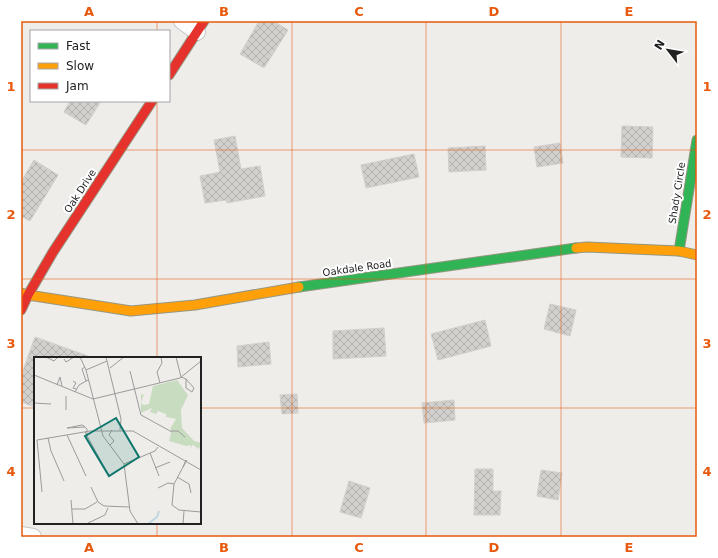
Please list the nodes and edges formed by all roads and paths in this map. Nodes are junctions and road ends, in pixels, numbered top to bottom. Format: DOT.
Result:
graph roads {
  1 [pos="182,21"];
  2 [pos="200,26"];
  3 [pos="170,72"];
  4 [pos="151,102"];
  5 [pos="697,140"];
  6 [pos="680,251"];
  7 [pos="697,255"];
  8 [pos="24,294"];
  9 [pos="21,310"];
  10 [pos="21,535"];
  11 [pos="33,537"];
  1 -- 2 [label="street"];
  2 -- 3 [label="main road"];
  4 -- 8 [label="main road, Oak Drive"];
  5 -- 6 [label="main road, Shady Circle"];
  6 -- 7 [label="main road, Oakdale Road"];
  6 -- 8 [label="main road, Oakdale Road"];
  8 -- 9 [label="main road, Oak Drive"];
  10 -- 11 [label="street"];
}
